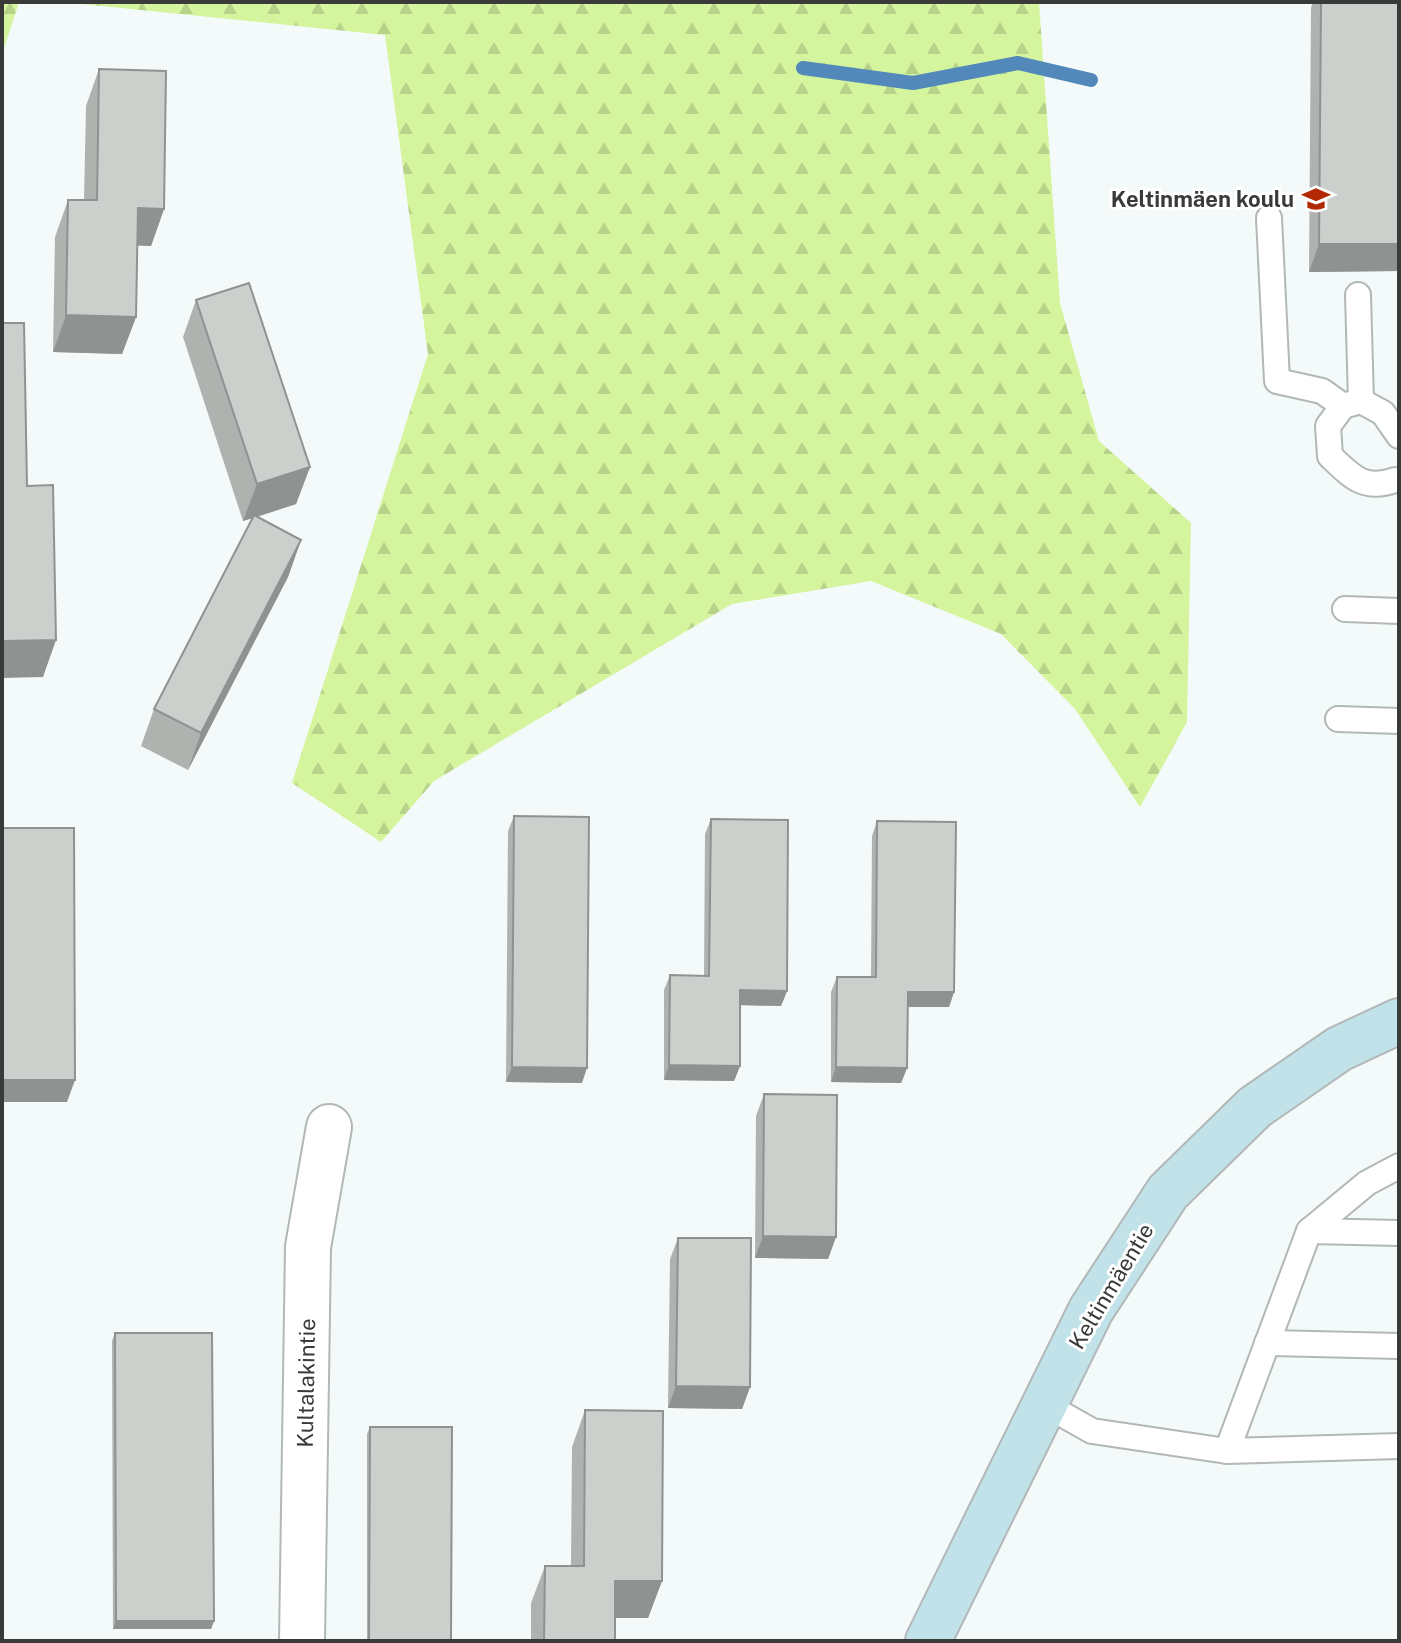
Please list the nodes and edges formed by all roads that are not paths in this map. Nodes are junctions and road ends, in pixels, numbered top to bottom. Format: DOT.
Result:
graph roads {
  1 [pos="1269,218"];
  2 [pos="1358,295"];
  3 [pos="1352,404"];
  4 [pos="1399,435"];
  5 [pos="1398,478"];
  6 [pos="1345,609"];
  7 [pos="1399,611"];
  8 [pos="1338,719"];
  9 [pos="1399,721"];
  10 [pos="1399,1021"];
  11 [pos="329,1127"];
  12 [pos="1399,1166"];
  13 [pos="1309,1231"];
  14 [pos="1399,1233"];
  15 [pos="1267,1343"];
  16 [pos="1399,1346"];
  17 [pos="1044,1404"];
  18 [pos="1399,1446"];
  19 [pos="1227,1451"];
  20 [pos="302,1641"];
  21 [pos="928,1641"];
  1 -- 3 [label="lane"];
  2 -- 3 [label="lane"];
  3 -- 4 [label="lane"];
  3 -- 5 [label="lane"];
  6 -- 7 [label="lane"];
  8 -- 9 [label="lane"];
  10 -- 17 [label="main road, Keltinmäentie"];
  11 -- 20 [label="street, Kultalakintie"];
  12 -- 13 [label="lane"];
  13 -- 14 [label="lane"];
  13 -- 15 [label="lane"];
  15 -- 16 [label="lane"];
  15 -- 19 [label="lane"];
  17 -- 19 [label="lane"];
  17 -- 21 [label="main road, Keltinmäentie"];
  18 -- 19 [label="lane"];
}
